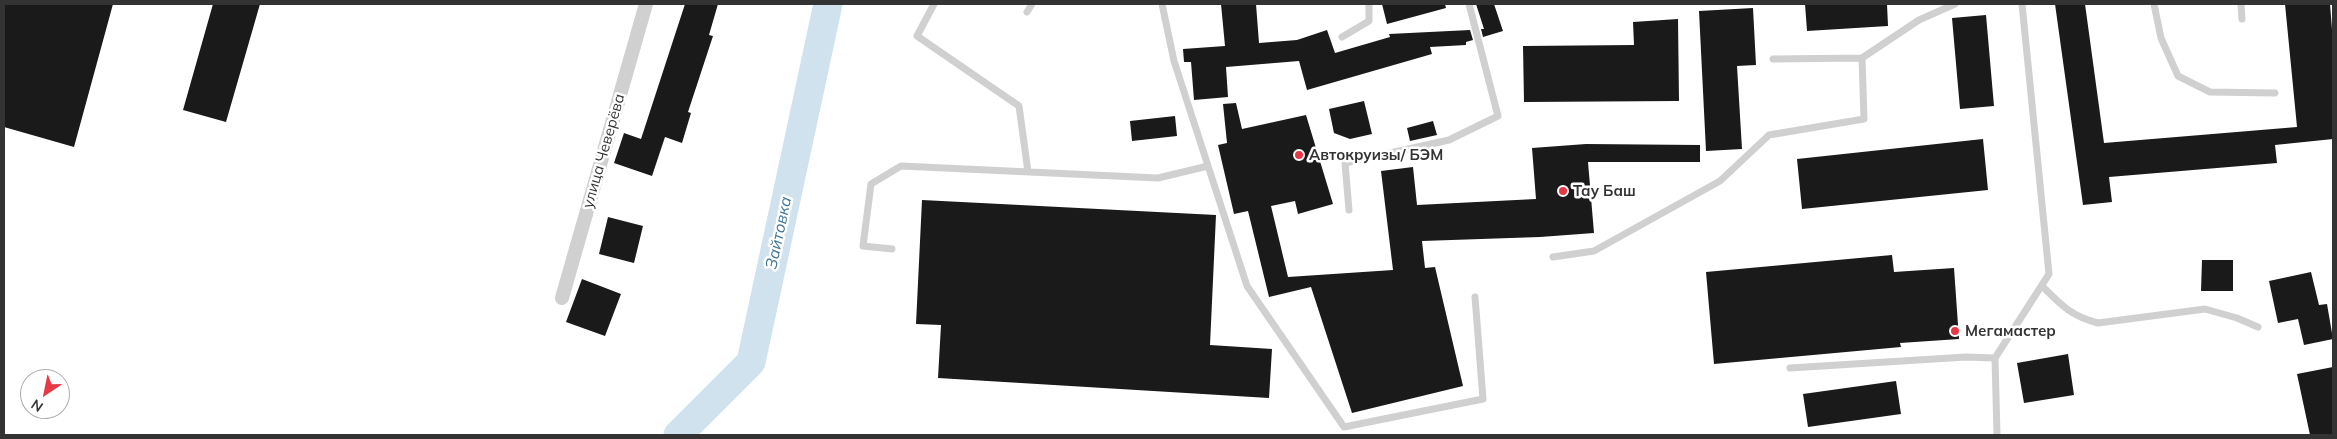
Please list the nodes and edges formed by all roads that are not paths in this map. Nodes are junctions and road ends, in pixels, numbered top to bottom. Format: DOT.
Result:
graph roads {
  1 [pos="646,4"];
  2 [pos="934,4"];
  3 [pos="1032,4"];
  4 [pos="1162,4"];
  5 [pos="1369,4"];
  6 [pos="1468,4"];
  7 [pos="1955,4"];
  8 [pos="2022,4"];
  9 [pos="2154,4"];
  10 [pos="2241,4"];
  11 [pos="1027,12"];
  12 [pos="2242,19"];
  13 [pos="1342,37"];
  14 [pos="1862,58"];
  15 [pos="1773,59"];
  16 [pos="2276,93"];
  17 [pos="1208,166"];
  18 [pos="1028,172"];
  19 [pos="1349,210"];
  20 [pos="892,249"];
  21 [pos="1553,257"];
  22 [pos="2042,286"];
  23 [pos="1475,297"];
  24 [pos="562,298"];
  25 [pos="2258,327"];
  26 [pos="1996,358"];
  27 [pos="1790,368"];
  28 [pos="1997,435"];
  1 -- 24 [label="street, улица Чеверёва"];
  2 -- 18 [label="lane"];
  3 -- 11 [label="lane"];
  4 -- 17 [label="lane"];
  5 -- 13 [label="lane"];
  6 -- 19 [label="lane"];
  7 -- 14 [label="lane"];
  8 -- 22 [label="lane"];
  9 -- 16 [label="lane"];
  10 -- 12 [label="lane"];
  14 -- 15 [label="lane"];
  14 -- 21 [label="lane"];
  17 -- 18 [label="lane"];
  17 -- 23 [label="lane"];
  18 -- 20 [label="lane"];
  22 -- 25 [label="lane"];
  22 -- 26 [label="lane"];
  26 -- 27 [label="lane"];
  26 -- 28 [label="lane"];
}
